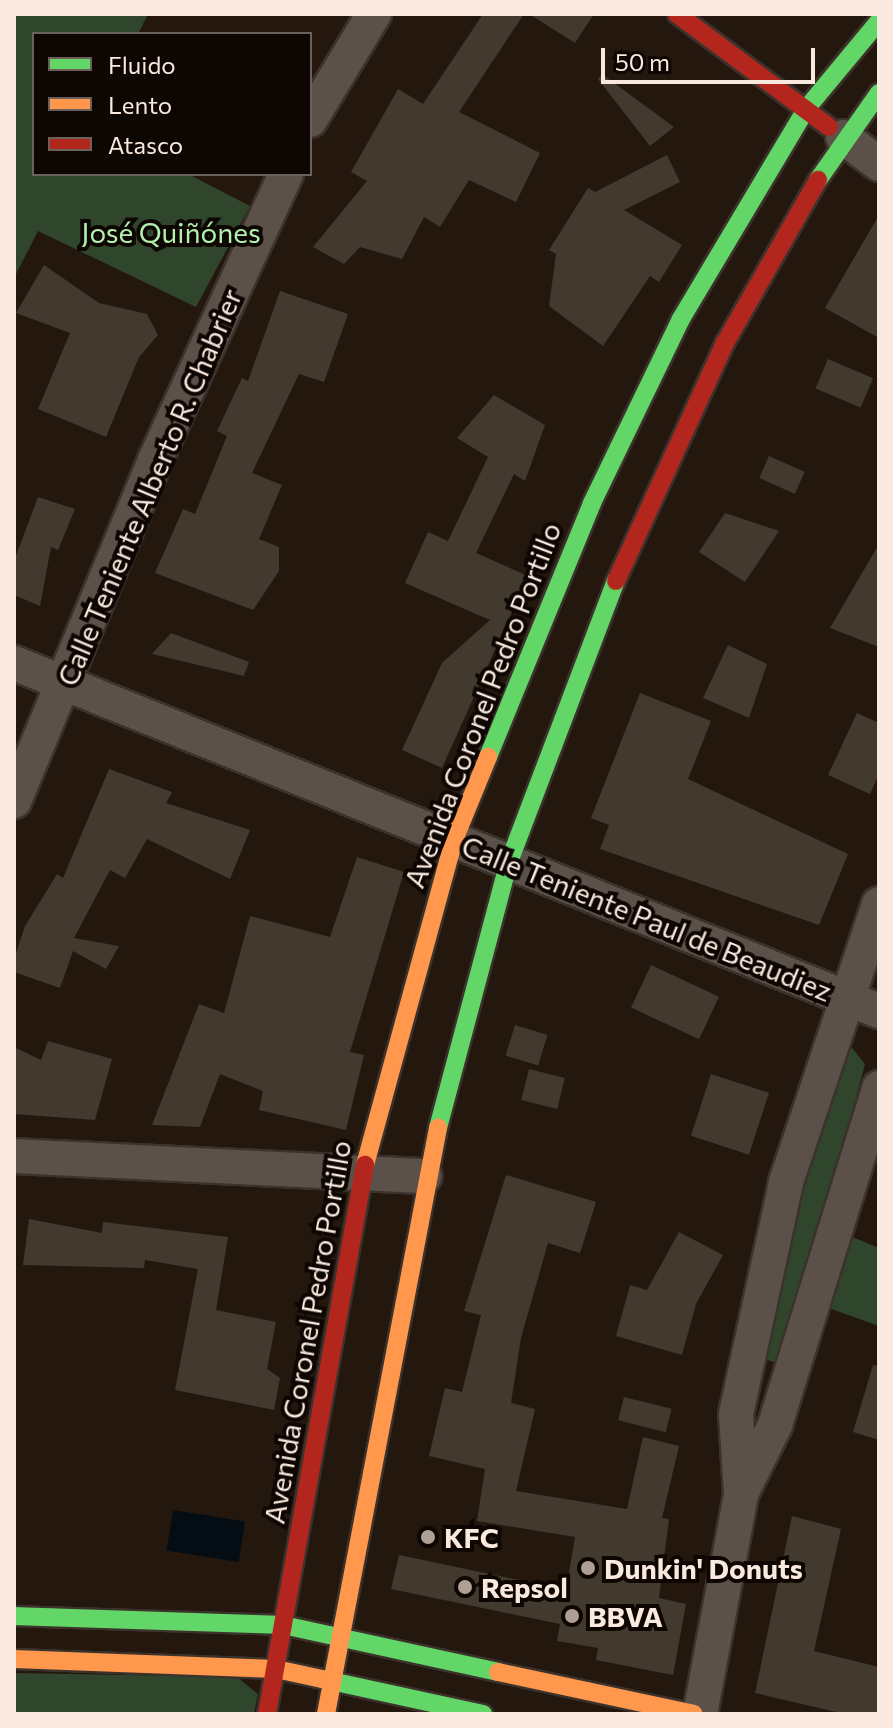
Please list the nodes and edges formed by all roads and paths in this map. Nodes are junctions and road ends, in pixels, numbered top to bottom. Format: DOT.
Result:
graph roads {
  1 [pos="374,14"];
  2 [pos="677,14"];
  3 [pos="879,21"];
  4 [pos="879,93"];
  5 [pos="806,109"];
  6 [pos="312,117"];
  7 [pos="843,137"];
  8 [pos="879,164"];
  9 [pos="285,176"];
  10 [pos="14,663"];
  11 [pos="64,683"];
  12 [pos="14,801"];
  13 [pos="454,840"];
  14 [pos="509,862"];
  15 [pos="879,904"];
  16 [pos="844,997"];
  17 [pos="879,1011"];
  18 [pos="879,1088"];
  19 [pos="14,1156"];
  20 [pos="362,1174"];
  21 [pos="425,1176"];
  22 [pos="746,1353"];
  23 [pos="791,1370"];
  24 [pos="741,1494"];
  25 [pos="14,1616"];
  26 [pos="283,1625"];
  27 [pos="341,1636"];
  28 [pos="14,1659"];
  29 [pos="276,1669"];
  30 [pos="333,1681"];
  31 [pos="267,1714"];
  32 [pos="326,1714"];
  33 [pos="483,1714"];
  34 [pos="697,1714"];
  1 -- 6 [label="street"];
  2 -- 5 [label="main road"];
  3 -- 5 [label="main road, Avenida Coronel Pedro Portillo"];
  4 -- 7 [label="main road"];
  5 -- 7 [label="main road"];
  5 -- 13 [label="main road, Avenida Coronel Pedro Portillo"];
  7 -- 8 [label="street"];
  7 -- 14 [label="main road"];
  9 -- 11 [label="street, Calle Teniente Alberto R. Chabrier"];
  10 -- 11 [label="street, Calle Teniente Paul de Beaudiez"];
  11 -- 12 [label="street, Calle Teniente Alberto R. Chabrier"];
  11 -- 13 [label="street, Calle Teniente Paul de Beaudiez"];
  13 -- 14 [label="street, Calle Teniente Paul de Beaudiez"];
  13 -- 20 [label="main road, Avenida Coronel Pedro Portillo"];
  14 -- 16 [label="street, Calle Teniente Paul de Beaudiez"];
  14 -- 21 [label="main road"];
  15 -- 16 [label="street"];
  16 -- 17 [label="street, Calle Teniente Paul de Beaudiez"];
  16 -- 22 [label="street"];
  18 -- 23 [label="street"];
  19 -- 20 [label="street"];
  20 -- 21 [label="street"];
  20 -- 26 [label="main road, Avenida Coronel Pedro Portillo"];
  21 -- 27 [label="main road"];
  22 -- 23 [label="street"];
  22 -- 24 [label="street"];
  23 -- 24 [label="street"];
  24 -- 34 [label="street"];
  25 -- 26 [label="main road"];
  26 -- 27 [label="main road"];
  26 -- 29 [label="main road, Avenida Coronel Pedro Portillo"];
  27 -- 30 [label="main road"];
  27 -- 34 [label="main road"];
  28 -- 29 [label="main road"];
  29 -- 30 [label="main road"];
  29 -- 31 [label="main road, Avenida Coronel Pedro Portillo"];
  30 -- 32 [label="main road"];
  30 -- 33 [label="main road"];
}
